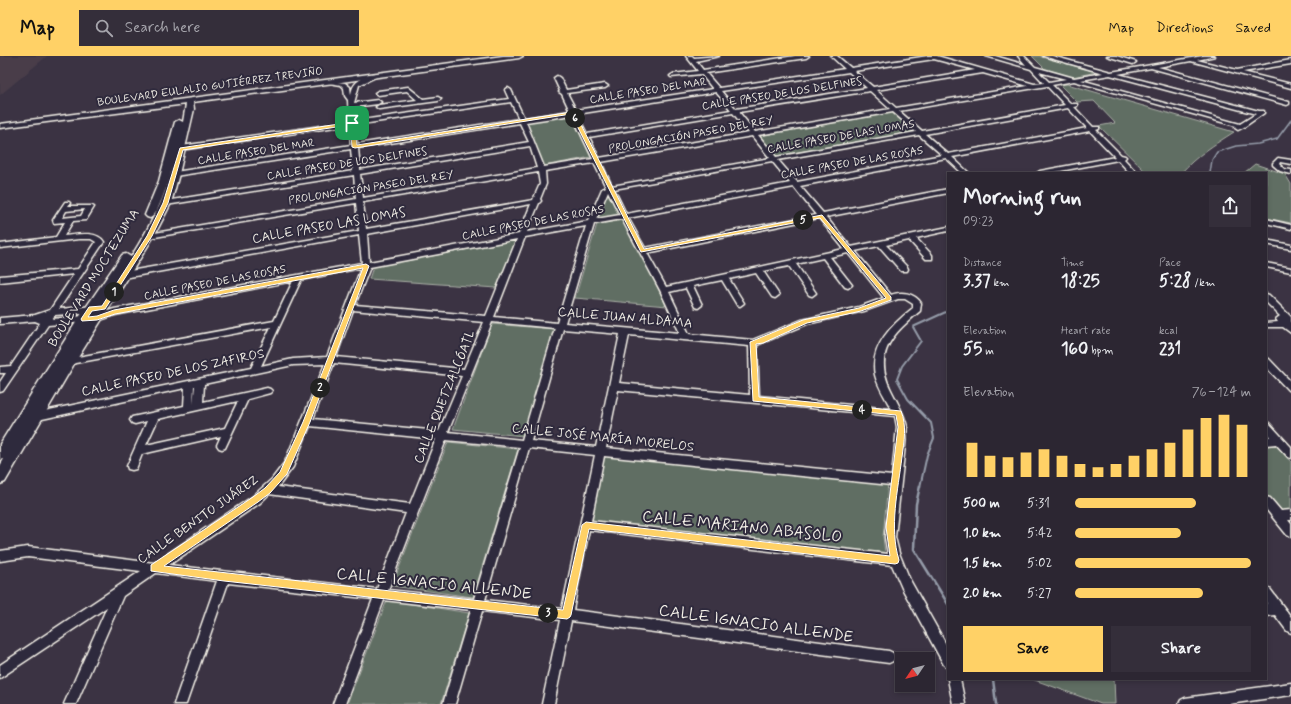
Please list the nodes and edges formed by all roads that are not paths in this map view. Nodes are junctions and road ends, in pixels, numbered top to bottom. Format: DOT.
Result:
graph roads {
  1 [pos="493,56"];
  2 [pos="518,56"];
  3 [pos="716,56"];
  4 [pos="806,56"];
  5 [pos="834,56"];
  6 [pos="932,56"];
  7 [pos="989,56"];
  8 [pos="1021,56"];
  9 [pos="1029,56"];
  10 [pos="1046,56"];
  11 [pos="1110,56"];
  12 [pos="1175,56"];
  13 [pos="1212,56"];
  14 [pos="690,58"];
  15 [pos="1190,60"];
  16 [pos="1133,62"];
  17 [pos="1291,62"];
  18 [pos="1150,67"];
  19 [pos="1032,68"];
  20 [pos="850,70"];
  21 [pos="702,71"];
  22 [pos="982,71"];
  23 [pos="1042,71"];
  24 [pos="1236,72"];
  25 [pos="1110,73"];
  26 [pos="375,76"];
  27 [pos="672,76"];
  28 [pos="556,78"];
  29 [pos="1075,79"];
  30 [pos="331,82"];
  31 [pos="1051,84"];
  32 [pos="1289,84"];
  33 [pos="605,86"];
  34 [pos="1035,86"];
  35 [pos="872,89"];
  36 [pos="508,90"];
  37 [pos="718,91"];
  38 [pos="562,92"];
  39 [pos="221,93"];
  40 [pos="438,99"];
  41 [pos="378,100"];
  42 [pos="512,100"];
  43 [pos="421,101"];
  44 [pos="162,103"];
  45 [pos="351,103"];
  46 [pos="1286,103"];
  47 [pos="185,106"];
  48 [pos="1072,106"];
  49 [pos="895,110"];
  50 [pos="735,111"];
  51 [pos="572,113"];
  52 [pos="522,121"];
  53 [pos="0,122"];
  54 [pos="352,123"];
  55 [pos="0,126"];
  56 [pos="1242,126"];
  57 [pos="1094,129"];
  58 [pos="1236,130"];
  59 [pos="920,132"];
  60 [pos="754,134"];
  61 [pos="584,136"];
  62 [pos="531,144"];
  63 [pos="355,147"];
  64 [pos="181,148"];
  65 [pos="948,157"];
  66 [pos="1122,157"];
  67 [pos="774,158"];
  68 [pos="598,161"];
  69 [pos="1291,162"];
  70 [pos="541,170"];
  71 [pos="357,172"];
  72 [pos="965,172"];
  73 [pos="1045,172"];
  74 [pos="1133,172"];
  75 [pos="1140,172"];
  76 [pos="175,174"];
  77 [pos="1290,174"];
  78 [pos="796,185"];
  79 [pos="610,187"];
  80 [pos="947,191"];
  81 [pos="361,200"];
  82 [pos="538,201"];
  83 [pos="166,203"];
  84 [pos="822,216"];
  85 [pos="624,217"];
  86 [pos="70,220"];
  87 [pos="1267,221"];
  88 [pos="591,223"];
  89 [pos="1291,227"];
  90 [pos="944,230"];
  91 [pos="363,232"];
  92 [pos="149,236"];
  93 [pos="523,236"];
  94 [pos="911,237"];
  95 [pos="59,239"];
  96 [pos="1267,242"];
  97 [pos="881,244"];
  98 [pos="0,246"];
  99 [pos="1291,247"];
  100 [pos="850,250"];
  101 [pos="642,251"];
  102 [pos="825,256"];
  103 [pos="929,257"];
  104 [pos="792,263"];
  105 [pos="1267,265"];
  106 [pos="366,266"];
  107 [pos="904,269"];
  108 [pos="758,270"];
  109 [pos="1291,270"];
  110 [pos="80,271"];
  111 [pos="124,275"];
  112 [pos="724,277"];
  113 [pos="298,278"];
  114 [pos="0,279"];
  115 [pos="688,285"];
  116 [pos="848,285"];
  117 [pos="664,290"];
  118 [pos="812,293"];
  119 [pos="775,295"];
  120 [pos="889,298"];
  121 [pos="1267,298"];
  122 [pos="740,303"];
  123 [pos="698,304"];
  124 [pos="1267,306"];
  125 [pos="351,307"];
  126 [pos="103,308"];
  127 [pos="52,312"];
  128 [pos="114,312"];
  129 [pos="94,314"];
  130 [pos="36,318"];
  131 [pos="84,319"];
  132 [pos="490,319"];
  133 [pos="0,321"];
  134 [pos="45,322"];
  135 [pos="276,323"];
  136 [pos="1269,325"];
  137 [pos="1290,325"];
  138 [pos="560,326"];
  139 [pos="625,332"];
  140 [pos="686,337"];
  141 [pos="753,342"];
  142 [pos="331,360"];
  143 [pos="70,362"];
  144 [pos="1267,362"];
  145 [pos="13,369"];
  146 [pos="255,369"];
  147 [pos="0,370"];
  148 [pos="467,373"];
  149 [pos="200,381"];
  150 [pos="190,383"];
  151 [pos="614,386"];
  152 [pos="1291,388"];
  153 [pos="0,389"];
  154 [pos="267,391"];
  155 [pos="245,396"];
  156 [pos="755,399"];
  157 [pos="198,406"];
  158 [pos="188,409"];
  159 [pos="899,413"];
  160 [pos="38,416"];
  161 [pos="154,416"];
  162 [pos="22,419"];
  163 [pos="135,420"];
  164 [pos="307,422"];
  165 [pos="1267,427"];
  166 [pos="228,431"];
  167 [pos="444,436"];
  168 [pos="1278,440"];
  169 [pos="1267,441"];
  170 [pos="526,443"];
  171 [pos="222,445"];
  172 [pos="139,451"];
  173 [pos="601,451"];
  174 [pos="1291,454"];
  175 [pos="0,455"];
  176 [pos="132,466"];
  177 [pos="0,478"];
  178 [pos="896,481"];
  179 [pos="268,490"];
  180 [pos="1267,502"];
  181 [pos="414,509"];
  182 [pos="1291,515"];
  183 [pos="1279,516"];
  184 [pos="586,525"];
  185 [pos="1291,532"];
  186 [pos="0,556"];
  187 [pos="895,560"];
  188 [pos="154,568"];
  189 [pos="224,577"];
  190 [pos="119,592"];
  191 [pos="382,594"];
  192 [pos="1267,596"];
  193 [pos="478,605"];
  194 [pos="1272,609"];
  195 [pos="567,615"];
  196 [pos="1291,627"];
  197 [pos="889,657"];
  198 [pos="947,659"];
  199 [pos="0,672"];
  200 [pos="954,680"];
  201 [pos="1291,689"];
  202 [pos="70,704"];
  203 [pos="180,704"];
  204 [pos="339,704"];
  205 [pos="449,704"];
  206 [pos="548,704"];
  207 [pos="959,704"];
  208 [pos="1185,704"];
  1 -- 39 [label="main road, BOULEVARD EULALIO GUTIÉRREZ TREVIÑO"];
  2 -- 26 [label="main road, BOULEVARD EULALIO GUTIÉRREZ TREVIÑO"];
  3 -- 14 [label="street"];
  4 -- 21 [label="street"];
  5 -- 20 [label="street"];
  6 -- 20 [label="street, CALLE PASEO DEL MAR"];
  6 -- 22 [label="street"];
  7 -- 19 [label="street"];
  8 -- 19 [label="street"];
  9 -- 23 [label="street"];
  10 -- 25 [label="street"];
  11 -- 16 [label="street"];
  12 -- 15 [label="street"];
  13 -- 15 [label="street, PROLONGACIÓN PASEO DEL REY"];
  14 -- 21 [label="street"];
  15 -- 18 [label="street, PROLONGACIÓN PASEO DEL REY"];
  15 -- 24 [label="street"];
  17 -- 24 [label="street"];
  18 -- 25 [label="street, PROLONGACIÓN PASEO DEL REY"];
  18 -- 46 [label="street"];
  19 -- 23 [label="street"];
  19 -- 31 [label="street"];
  20 -- 35 [label="street"];
  20 -- 37 [label="street, CALLE PASEO DEL MAR"];
  21 -- 27 [label="street"];
  21 -- 37 [label="street"];
  22 -- 34 [label="street"];
  22 -- 35 [label="street, CALLE PASEO DE LOS DELFINES"];
  23 -- 29 [label="street"];
  23 -- 31 [label="street"];
  24 -- 32 [label="street"];
  25 -- 29 [label="street, PROLONGACIÓN PASEO DEL REY"];
  25 -- 56 [label="street"];
  26 -- 30 [label="main road, BOULEVARD EULALIO GUTIÉRREZ TREVIÑO"];
  26 -- 45 [label="street"];
  28 -- 38 [label="street"];
  29 -- 31 [label="street, PROLONGACIÓN PASEO DEL REY"];
  29 -- 56 [label="street"];
  30 -- 45 [label="street"];
  30 -- 47 [label="main road, BOULEVARD EULALIO GUTIÉRREZ TREVIÑO"];
  31 -- 34 [label="street, PROLONGACIÓN PASEO DEL REY"];
  31 -- 48 [label="street"];
  33 -- 38 [label="street"];
  34 -- 49 [label="street, PROLONGACIÓN PASEO DEL REY"];
  35 -- 49 [label="street"];
  35 -- 50 [label="street, CALLE PASEO DE LOS DELFINES"];
  36 -- 42 [label="street, CALLE QUETZALCÓATL"];
  37 -- 50 [label="street"];
  37 -- 51 [label="street, CALLE PASEO DEL MAR"];
  38 -- 51 [label="street"];
  39 -- 44 [label="main road, BOULEVARD EULALIO GUTIÉRREZ TREVIÑO"];
  39 -- 47 [label="main road"];
  40 -- 43 [label="street"];
  41 -- 43 [label="street"];
  41 -- 43 [label="street"];
  41 -- 45 [label="street"];
  42 -- 52 [label="street, CALLE QUETZALCÓATL"];
  42 -- 54 [label="street"];
  44 -- 47 [label="main road"];
  44 -- 53 [label="main road, BOULEVARD EULALIO GUTIÉRREZ TREVIÑO"];
  44 -- 55 [label="main road, BOULEVARD EULALIO GUTIÉRREZ TREVIÑO"];
  45 -- 54 [label="street"];
  47 -- 64 [label="main road, BOULEVARD MOCTEZUMA"];
  47 -- 129 [label="main road, BOULEVARD MOCTEZUMA"];
  48 -- 57 [label="street"];
  48 -- 59 [label="street, CALLE PASEO DE LAS LOMAS"];
  49 -- 59 [label="street"];
  49 -- 60 [label="street, PROLONGACIÓN PASEO DEL REY"];
  50 -- 60 [label="street"];
  50 -- 61 [label="street, CALLE PASEO DE LOS DELFINES"];
  51 -- 52 [label="street, CALLE PASEO DEL MAR"];
  51 -- 61 [label="street"];
  52 -- 62 [label="street, CALLE QUETZALCÓATL"];
  52 -- 63 [label="street, CALLE PASEO DEL MAR"];
  54 -- 63 [label="street"];
  54 -- 64 [label="street"];
  56 -- 58 [label="street"];
  57 -- 65 [label="street, CALLE PASEO DE LAS ROSAS"];
  57 -- 66 [label="street"];
  59 -- 65 [label="street"];
  59 -- 67 [label="street, CALLE PASEO DE LAS LOMAS"];
  60 -- 67 [label="street"];
  60 -- 68 [label="street, PROLONGACIÓN PASEO DEL REY"];
  61 -- 68 [label="street"];
  62 -- 70 [label="street, CALLE QUETZALCÓATL"];
  62 -- 71 [label="street, CALLE PASEO DE LOS DELFINES"];
  63 -- 71 [label="street"];
  63 -- 76 [label="street, CALLE PASEO DEL MAR"];
  64 -- 76 [label="main road, BOULEVARD MOCTEZUMA"];
  65 -- 72 [label="street"];
  65 -- 78 [label="street, CALLE PASEO DE LAS ROSAS"];
  66 -- 73 [label="street"];
  66 -- 74 [label="street"];
  66 -- 75 [label="street"];
  67 -- 78 [label="street"];
  67 -- 79 [label="street, CALLE PASEO DE LAS LOMAS"];
  68 -- 70 [label="street, PROLONGACIÓN PASEO DEL REY"];
  68 -- 79 [label="street"];
  69 -- 77 [label="street"];
  70 -- 81 [label="street, PROLONGACIÓN PASEO DEL REY"];
  70 -- 82 [label="street, CALLE QUETZALCÓATL"];
  71 -- 81 [label="street"];
  71 -- 83 [label="street, CALLE PASEO DE LOS DELFINES"];
  76 -- 83 [label="main road, BOULEVARD MOCTEZUMA"];
  78 -- 84 [label="street"];
  78 -- 85 [label="street, CALLE PASEO DE LAS ROSAS"];
  79 -- 85 [label="street"];
  79 -- 88 [label="street"];
  80 -- 84 [label="street"];
  81 -- 91 [label="street"];
  81 -- 92 [label="street, PROLONGACIÓN PASEO DEL REY"];
  82 -- 91 [label="street, CALLE PASEO LAS LOMAS"];
  82 -- 93 [label="street, CALLE QUETZALCÓATL"];
  83 -- 92 [label="main road, BOULEVARD MOCTEZUMA"];
  84 -- 100 [label="street"];
  84 -- 101 [label="street"];
  85 -- 88 [label="street, CALLE PASEO DE LAS ROSAS"];
  85 -- 101 [label="street"];
  86 -- 86 [label="street"];
  86 -- 95 [label="street"];
  87 -- 89 [label="street"];
  88 -- 93 [label="street, CALLE PASEO DE LAS ROSAS"];
  88 -- 138 [label="street"];
  90 -- 94 [label="street"];
  91 -- 106 [label="street"];
  91 -- 111 [label="street, CALLE PASEO LAS LOMAS"];
  92 -- 111 [label="main road, BOULEVARD MOCTEZUMA"];
  93 -- 106 [label="street, CALLE PASEO DE LAS ROSAS"];
  93 -- 132 [label="street, CALLE QUETZALCÓATL"];
  94 -- 97 [label="street"];
  94 -- 103 [label="street"];
  95 -- 98 [label="street"];
  95 -- 110 [label="street"];
  96 -- 99 [label="street"];
  97 -- 100 [label="street"];
  97 -- 107 [label="street"];
  100 -- 102 [label="street"];
  100 -- 120 [label="street"];
  101 -- 117 [label="street"];
  102 -- 104 [label="street"];
  102 -- 116 [label="street"];
  104 -- 108 [label="street"];
  104 -- 118 [label="street"];
  105 -- 109 [label="street"];
  106 -- 113 [label="street, CALLE PASEO DE LAS ROSAS"];
  106 -- 125 [label="street, CALLE BENITO JUÁREZ"];
  108 -- 112 [label="street"];
  108 -- 119 [label="street"];
  110 -- 114 [label="street"];
  110 -- 127 [label="street"];
  111 -- 126 [label="main road, BOULEVARD MOCTEZUMA"];
  112 -- 115 [label="street"];
  112 -- 122 [label="street"];
  113 -- 128 [label="street, CALLE PASEO DE LAS ROSAS"];
  113 -- 135 [label="street"];
  115 -- 117 [label="street"];
  115 -- 123 [label="street"];
  117 -- 140 [label="street"];
  120 -- 141 [label="street, CALLE JUAN ALDAMA"];
  120 -- 159 [label="street, CALLE JUAN ALDAMA"];
  121 -- 137 [label="street"];
  124 -- 137 [label="street"];
  125 -- 132 [label="street, CALLE JUAN ALDAMA"];
  125 -- 142 [label="street, CALLE BENITO JUÁREZ"];
  126 -- 128 [label="street"];
  126 -- 129 [label="main road, BOULEVARD MOCTEZUMA"];
  127 -- 129 [label="street, CALLE PASEO DE LAS ROSAS"];
  127 -- 130 [label="street, CALLE PASEO DE LAS ROSAS"];
  127 -- 134 [label="street"];
  128 -- 129 [label="street, CALLE PASEO DE LAS ROSAS"];
  129 -- 131 [label="main road, BOULEVARD MOCTEZUMA"];
  129 -- 143 [label="main road, BOULEVARD MOCTEZUMA"];
  130 -- 133 [label="street"];
  130 -- 134 [label="street"];
  131 -- 134 [label="street"];
  131 -- 162 [label="main road, BOULEVARD MOCTEZUMA"];
  132 -- 138 [label="street, CALLE JUAN ALDAMA"];
  132 -- 148 [label="street, CALLE QUETZALCÓATL"];
  134 -- 145 [label="street"];
  135 -- 143 [label="street"];
  135 -- 146 [label="street"];
  136 -- 137 [label="street"];
  138 -- 139 [label="street, CALLE JUAN ALDAMA"];
  138 -- 170 [label="street"];
  139 -- 140 [label="street, CALLE JUAN ALDAMA"];
  139 -- 151 [label="street"];
  140 -- 141 [label="street, CALLE JUAN ALDAMA"];
  141 -- 156 [label="street"];
  142 -- 146 [label="street, CALLE PASEO DE LOS ZAFIROS"];
  142 -- 148 [label="street, CALLE PASEO DE LOS ZAFIROS"];
  142 -- 164 [label="street, CALLE BENITO JUÁREZ"];
  143 -- 160 [label="main road, BOULEVARD MOCTEZUMA"];
  144 -- 152 [label="street"];
  145 -- 147 [label="street"];
  145 -- 153 [label="street"];
  146 -- 149 [label="street, CALLE PASEO DE LOS ZAFIROS"];
  148 -- 167 [label="street, CALLE QUETZALCÓATL"];
  149 -- 150 [label="street, CALLE PASEO DE LOS ZAFIROS"];
  149 -- 157 [label="street"];
  150 -- 158 [label="street"];
  150 -- 160 [label="street, CALLE PASEO DE LOS ZAFIROS"];
  151 -- 156 [label="street"];
  151 -- 173 [label="street"];
  154 -- 155 [label="street"];
  155 -- 157 [label="street"];
  155 -- 166 [label="street"];
  156 -- 159 [label="street"];
  157 -- 158 [label="street"];
  158 -- 161 [label="street"];
  159 -- 178 [label="street"];
  160 -- 162 [label="street, CALLE PASEO DE LOS ZAFIROS"];
  160 -- 177 [label="main road, BOULEVARD MOCTEZUMA"];
  161 -- 163 [label="street"];
  161 -- 172 [label="street"];
  162 -- 175 [label="main road, BOULEVARD MOCTEZUMA"];
  164 -- 167 [label="street, CALLE JOSÉ MARÍA MORELOS"];
  164 -- 179 [label="street, CALLE BENITO JUÁREZ"];
  165 -- 168 [label="street"];
  166 -- 171 [label="street"];
  166 -- 172 [label="street"];
  167 -- 170 [label="street, CALLE JOSÉ MARÍA MORELOS"];
  167 -- 181 [label="street, CALLE QUETZALCÓATL"];
  168 -- 169 [label="street"];
  168 -- 174 [label="street"];
  170 -- 173 [label="street, CALLE JOSÉ MARÍA MORELOS"];
  170 -- 193 [label="street"];
  172 -- 176 [label="street"];
  173 -- 178 [label="street, CALLE JOSÉ MARÍA MORELOS"];
  173 -- 184 [label="street"];
  178 -- 187 [label="street"];
  179 -- 181 [label="street"];
  179 -- 188 [label="street, CALLE BENITO JUÁREZ"];
  180 -- 183 [label="street"];
  181 -- 191 [label="street, CALLE QUETZALCÓATL"];
  182 -- 183 [label="street"];
  183 -- 185 [label="street"];
  184 -- 187 [label="street, CALLE MARIANO ABASOLO"];
  184 -- 195 [label="street"];
  186 -- 188 [label="street, CALLE IGNACIO ALLENDE"];
  187 -- 198 [label="street"];
  188 -- 189 [label="street, CALLE IGNACIO ALLENDE"];
  188 -- 190 [label="street, CALLE BENITO JUÁREZ"];
  189 -- 191 [label="street, CALLE IGNACIO ALLENDE"];
  189 -- 203 [label="street"];
  190 -- 199 [label="street, CALLE BENITO JUÁREZ"];
  190 -- 202 [label="street"];
  191 -- 193 [label="street, CALLE IGNACIO ALLENDE"];
  191 -- 204 [label="street, CALLE QUETZALCÓATL"];
  192 -- 194 [label="street"];
  193 -- 195 [label="street, CALLE IGNACIO ALLENDE"];
  193 -- 205 [label="street"];
  194 -- 196 [label="street"];
  195 -- 197 [label="street, CALLE IGNACIO ALLENDE"];
  195 -- 206 [label="street"];
  200 -- 207 [label="street"];
  201 -- 208 [label="street"];
}
